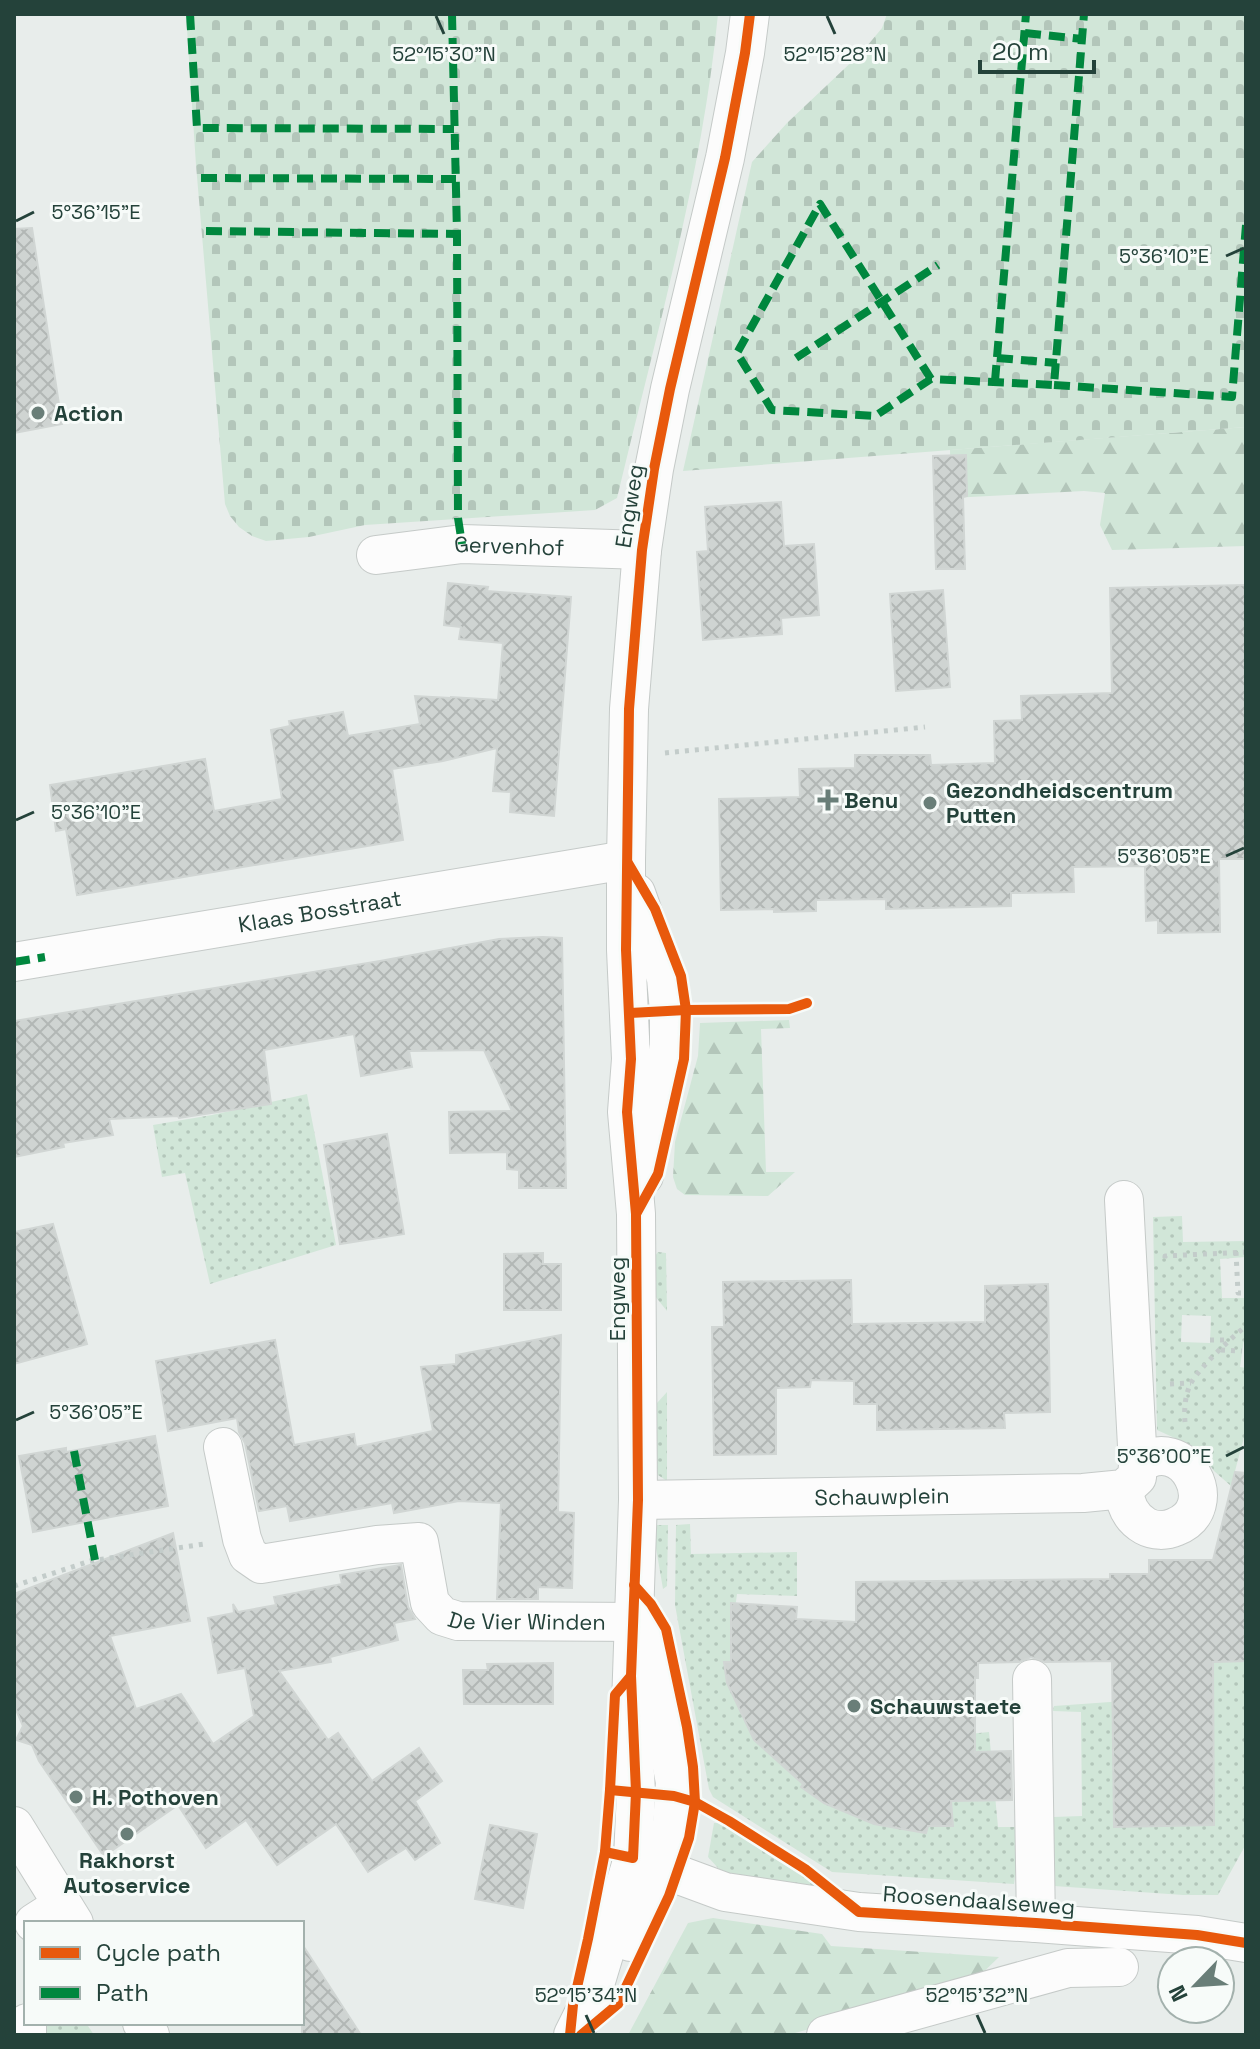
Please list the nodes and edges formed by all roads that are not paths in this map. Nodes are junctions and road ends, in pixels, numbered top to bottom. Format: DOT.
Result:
graph roads {
  1 [pos="750,14"];
  2 [pos="642,550"];
  3 [pos="376,555"];
  4 [pos="626,860"];
  5 [pos="14,962"];
  6 [pos="1124,1200"];
  7 [pos="223,1447"];
  8 [pos="1131,1477"];
  9 [pos="638,1500"];
  10 [pos="637,1609"];
  11 [pos="1032,1679"];
  12 [pos="14,1826"];
  13 [pos="646,1863"];
  14 [pos="57,1917"];
  15 [pos="1036,1923"];
  16 [pos="1246,1943"];
  17 [pos="1119,1967"];
  18 [pos="573,2035"];
  19 [pos="826,2035"];
  1 -- 2 [label="street, Engweg"];
  2 -- 3 [label="street, Gervenhof"];
  2 -- 4 [label="street, Engweg"];
  4 -- 5 [label="street, Klaas Bosstraat"];
  4 -- 9 [label="street, Engweg"];
  6 -- 8 [label="street"];
  7 -- 10 [label="street, De Vier Winden"];
  8 -- 8 [label="street, Schauwplein"];
  8 -- 9 [label="street, Schauwplein"];
  9 -- 10 [label="street, Engweg"];
  10 -- 13 [label="street, Engweg"];
  11 -- 15 [label="street"];
  12 -- 14 [label="street"];
  13 -- 15 [label="street, Roosendaalseweg"];
  13 -- 18 [label="street, Engweg"];
  15 -- 16 [label="street, Roosendaalseweg"];
  17 -- 19 [label="street"];
}
